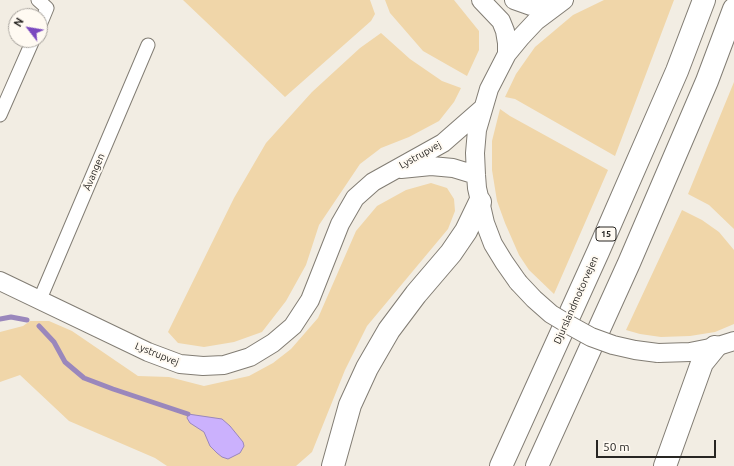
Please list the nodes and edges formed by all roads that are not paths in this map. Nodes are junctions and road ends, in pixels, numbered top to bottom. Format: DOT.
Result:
graph roads {
  1 [pos="38,0"];
  2 [pos="481,0"];
  3 [pos="514,0"];
  4 [pos="704,0"];
  5 [pos="558,4"];
  6 [pos="47,8"];
  7 [pos="734,9"];
  8 [pos="148,45"];
  9 [pos="29,48"];
  10 [pos="507,54"];
  11 [pos="483,108"];
  12 [pos="0,115"];
  13 [pos="394,170"];
  14 [pos="476,175"];
  15 [pos="480,202"];
  16 [pos="0,281"];
  17 [pos="40,299"];
  18 [pos="724,344"];
  19 [pos="333,466"];
  20 [pos="501,466"];
  21 [pos="537,466"];
  22 [pos="665,466"];
  1 -- 6 [label="street"];
  2 -- 10 [label="street"];
  3 -- 5 [label="street"];
  4 -- 20 [label="highway, Djurslandmotorvejen / 15"];
  5 -- 10 [label="street"];
  7 -- 21 [label="highway"];
  8 -- 17 [label="street, Åvangen"];
  9 -- 12 [label="street"];
  10 -- 11 [label="street"];
  11 -- 13 [label="street, Lystrupvej"];
  11 -- 14 [label="street"];
  13 -- 14 [label="street, Lystrupvej"];
  13 -- 17 [label="street, Lystrupvej"];
  14 -- 15 [label="street"];
  15 -- 18 [label="street, bridge"];
  15 -- 19 [label="highway"];
  16 -- 17 [label="street, Lystrupvej"];
  18 -- 22 [label="highway"];
}
